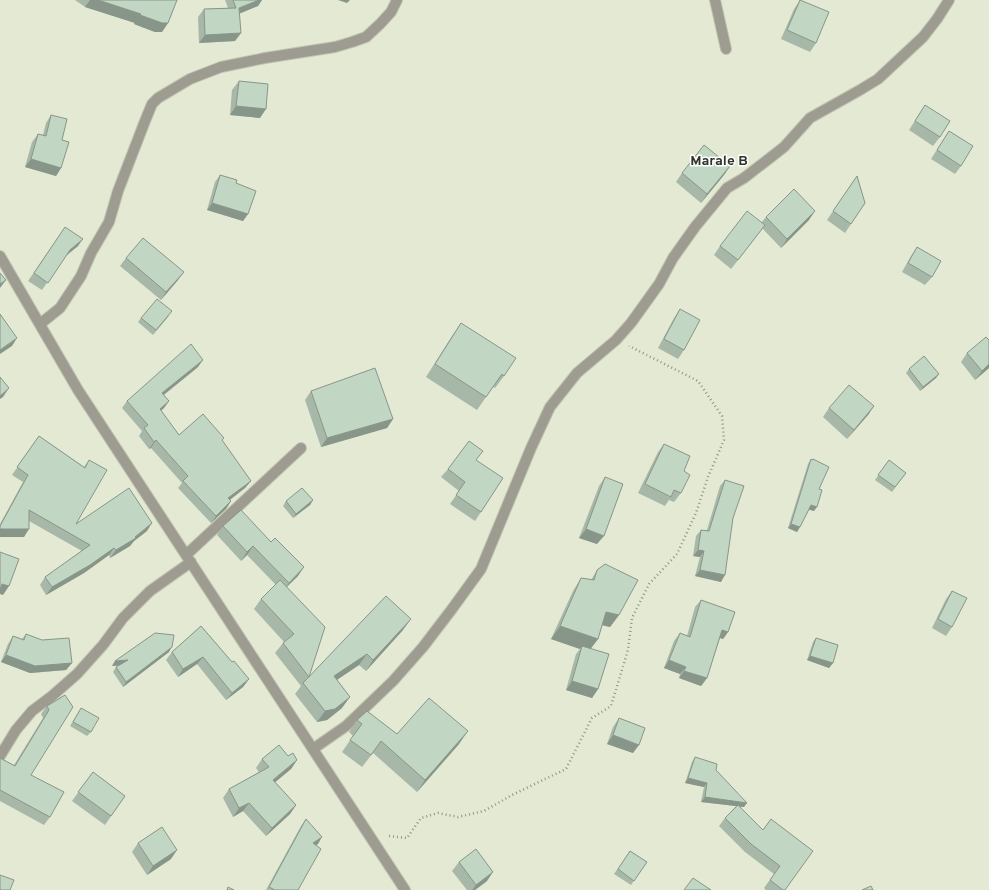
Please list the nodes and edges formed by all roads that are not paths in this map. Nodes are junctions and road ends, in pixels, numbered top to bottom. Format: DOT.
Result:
graph roads {
  1 [pos="397,0"];
  2 [pos="715,0"];
  3 [pos="949,0"];
  4 [pos="726,49"];
  5 [pos="0,256"];
  6 [pos="40,324"];
  7 [pos="301,448"];
  8 [pos="188,559"];
  9 [pos="313,748"];
  10 [pos="0,756"];
  11 [pos="405,890"];
  1 -- 6 [label="street"];
  2 -- 4 [label="street"];
  3 -- 9 [label="street"];
  5 -- 6 [label="street"];
  6 -- 8 [label="street"];
  7 -- 8 [label="street"];
  8 -- 9 [label="street"];
  8 -- 10 [label="street"];
  9 -- 11 [label="street"];
}
